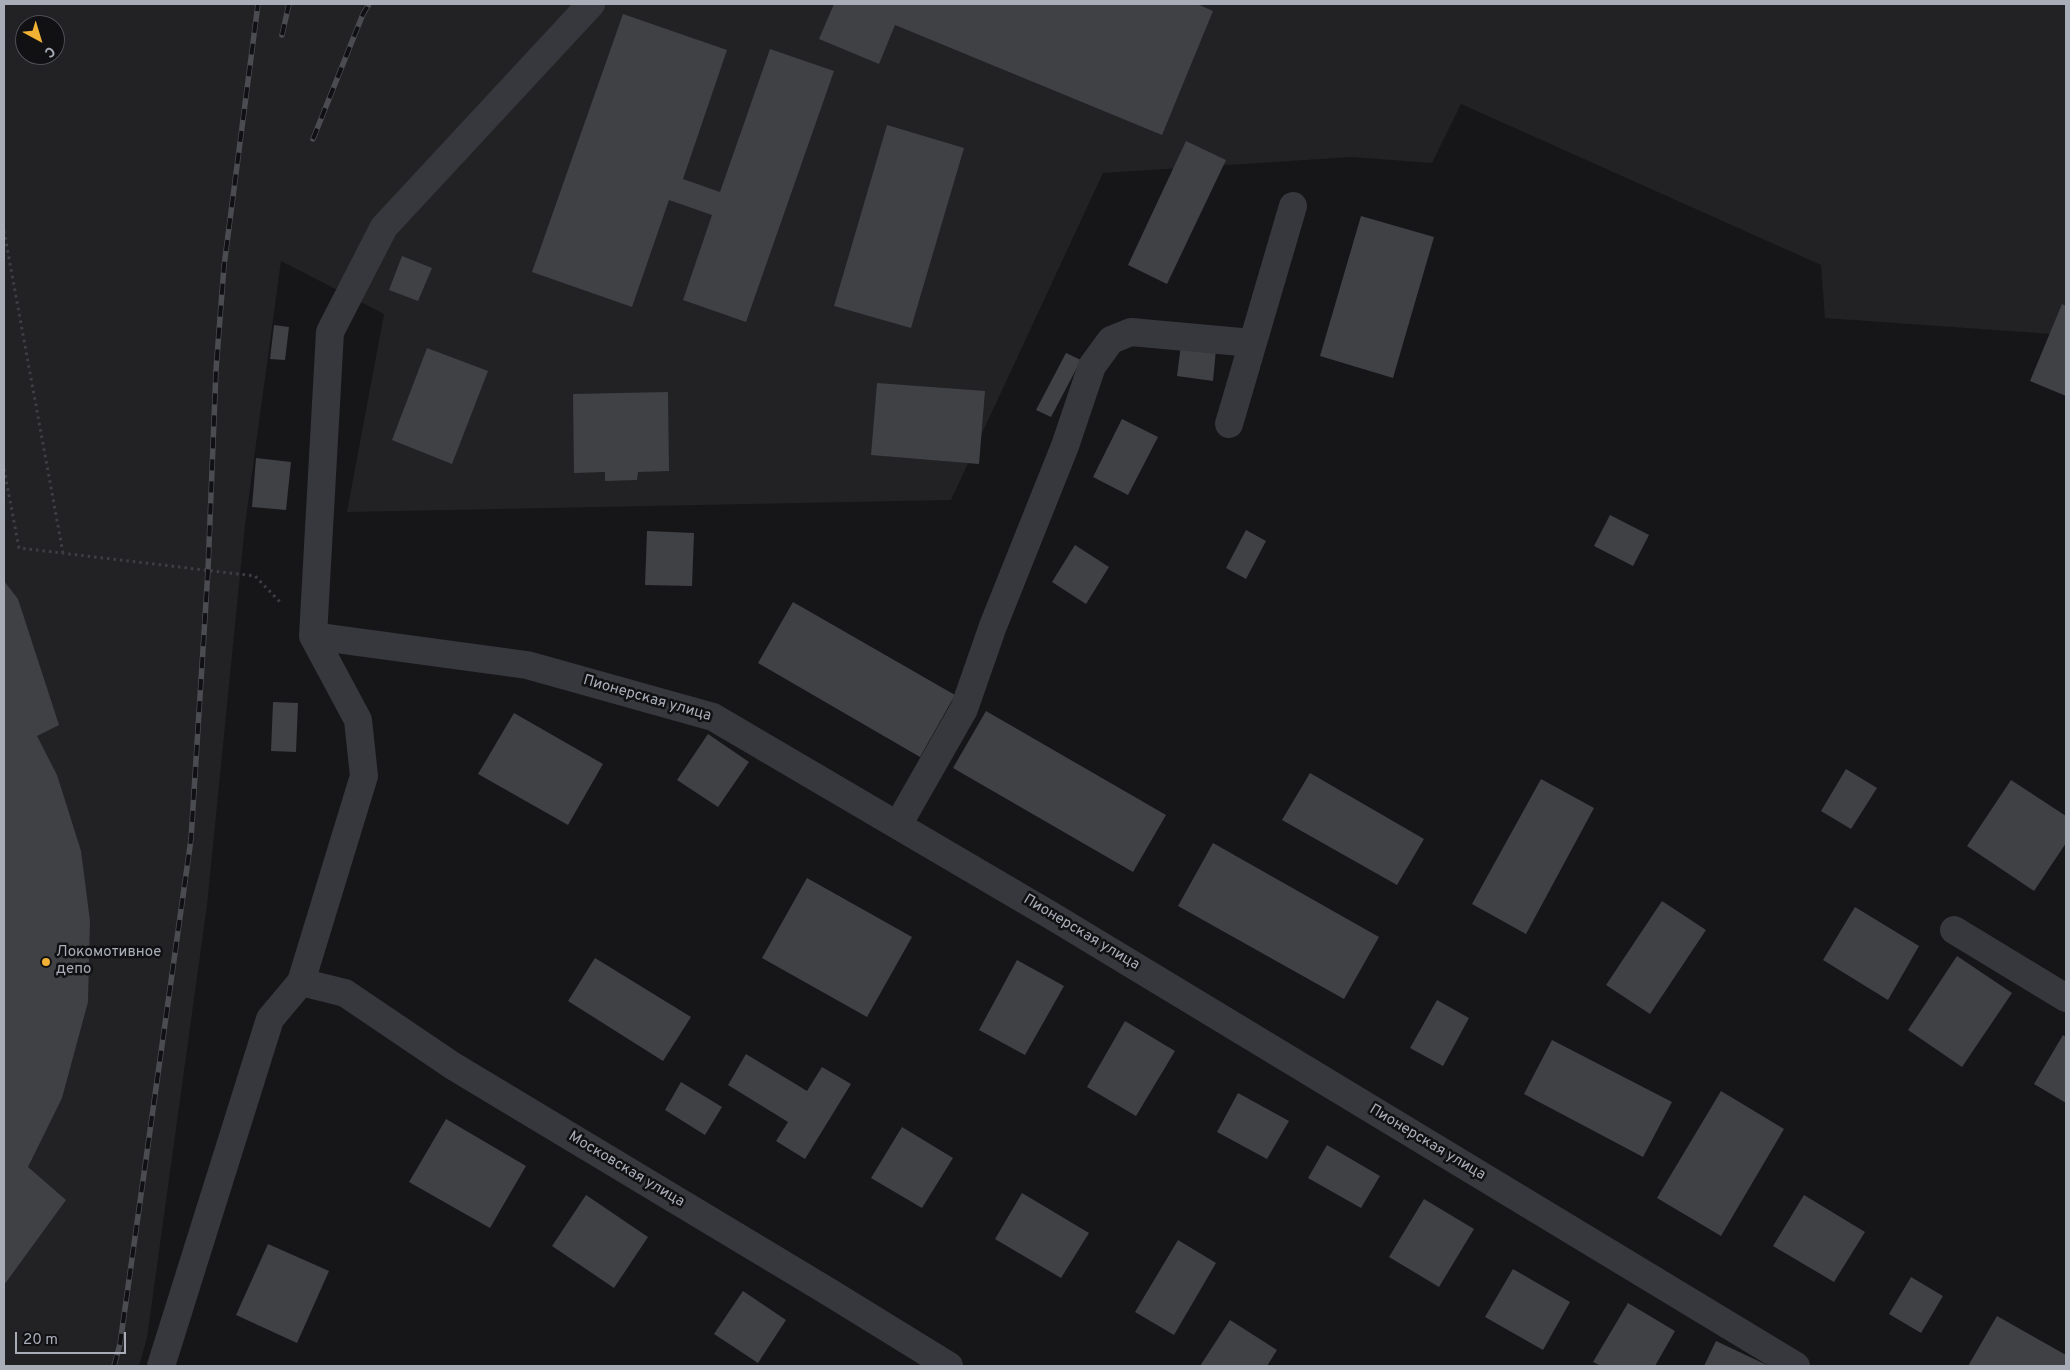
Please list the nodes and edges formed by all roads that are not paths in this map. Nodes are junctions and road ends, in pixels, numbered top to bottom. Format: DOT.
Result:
graph roads {
  1 [pos="591,4"];
  2 [pos="1293,206"];
  3 [pos="1252,343"];
  4 [pos="1229,424"];
  5 [pos="313,636"];
  6 [pos="898,825"];
  7 [pos="1954,930"];
  8 [pos="302,982"];
  9 [pos="2066,998"];
  10 [pos="161,1366"];
  11 [pos="949,1366"];
  12 [pos="1796,1366"];
  1 -- 5 [label="street"];
  2 -- 3 [label="street"];
  3 -- 4 [label="street"];
  3 -- 6 [label="street"];
  5 -- 6 [label="street, Пионерская улица"];
  5 -- 8 [label="street"];
  6 -- 12 [label="street, Пионерская улица"];
  7 -- 9 [label="street"];
  8 -- 10 [label="street"];
  8 -- 11 [label="street, Московская улица"];
}
